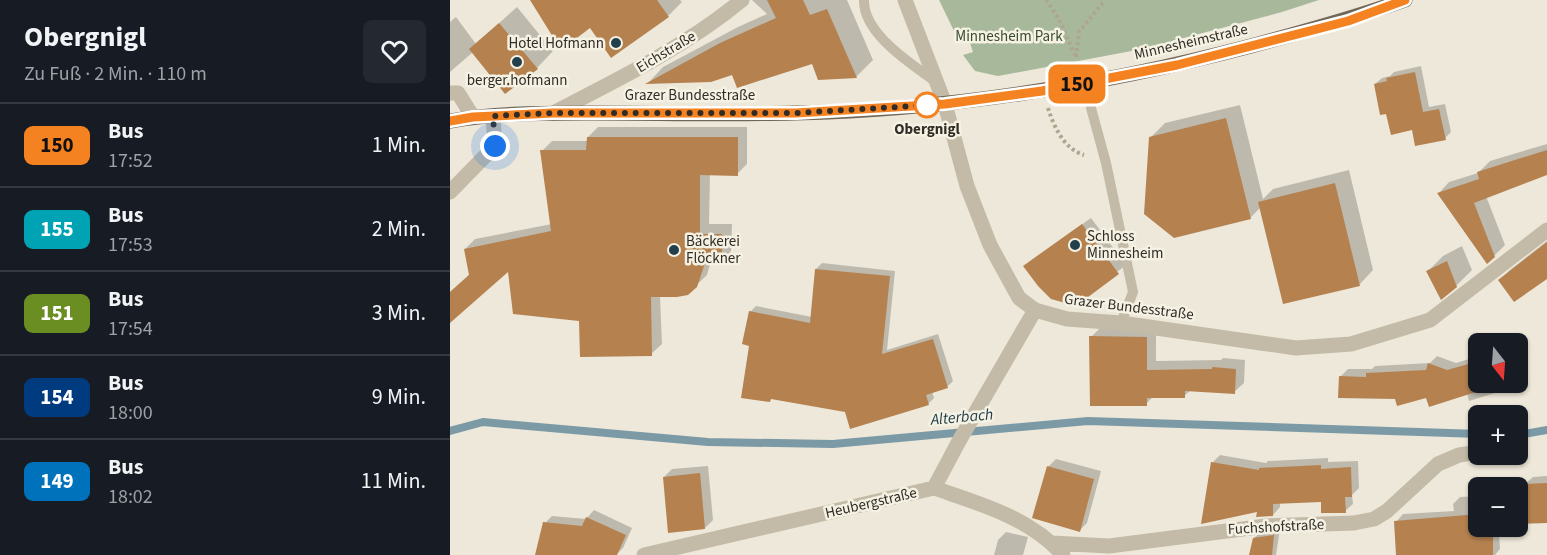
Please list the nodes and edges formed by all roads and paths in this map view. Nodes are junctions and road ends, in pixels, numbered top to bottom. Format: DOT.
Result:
graph roads {
  1 [pos="742,0"];
  2 [pos="864,0"];
  3 [pos="906,0"];
  4 [pos="1046,0"];
  5 [pos="1105,0"];
  6 [pos="1405,0"];
  7 [pos="936,82"];
  8 [pos="1042,91"];
  9 [pos="450,93"];
  10 [pos="945,104"];
  11 [pos="1091,108"];
  12 [pos="553,113"];
  13 [pos="493,116"];
  14 [pos="473,117"];
  15 [pos="450,121"];
  16 [pos="1106,163"];
  17 [pos="450,192"];
  18 [pos="1547,230"];
  19 [pos="1035,310"];
  20 [pos="1121,323"];
  21 [pos="1468,454"];
  22 [pos="934,488"];
  23 [pos="1052,543"];
  24 [pos="644,555"];
  25 [pos="1063,555"];
  1 -- 12 [label="street, Eichstraße"];
  2 -- 7 [label="lane"];
  3 -- 7 [label="street"];
  4 -- 5 [label="path"];
  6 -- 8 [label="main road, Minnesheimstraße"];
  7 -- 10 [label="street"];
  8 -- 10 [label="main road, Minnesheimstraße"];
  8 -- 16 [label="path"];
  9 -- 14 [label="street"];
  10 -- 12 [label="main road, Grazer Bundesstraße"];
  10 -- 19 [label="street"];
  11 -- 16 [label="lane"];
  12 -- 13 [label="main road, Grazer Bundesstraße"];
  13 -- 14 [label="main road, Grazer Bundesstraße"];
  13 -- 17 [label="street"];
  14 -- 15 [label="main road, Grazer Bundesstraße"];
  16 -- 20 [label="lane"];
  18 -- 20 [label="street, Grazer Bundesstraße"];
  19 -- 20 [label="street, Grazer Bundesstraße"];
  19 -- 22 [label="street, Heubergstraße"];
  21 -- 23 [label="street, Fuchshofstraße"];
  22 -- 23 [label="street"];
  22 -- 24 [label="street, Heubergstraße"];
  23 -- 25 [label="street"];
}
